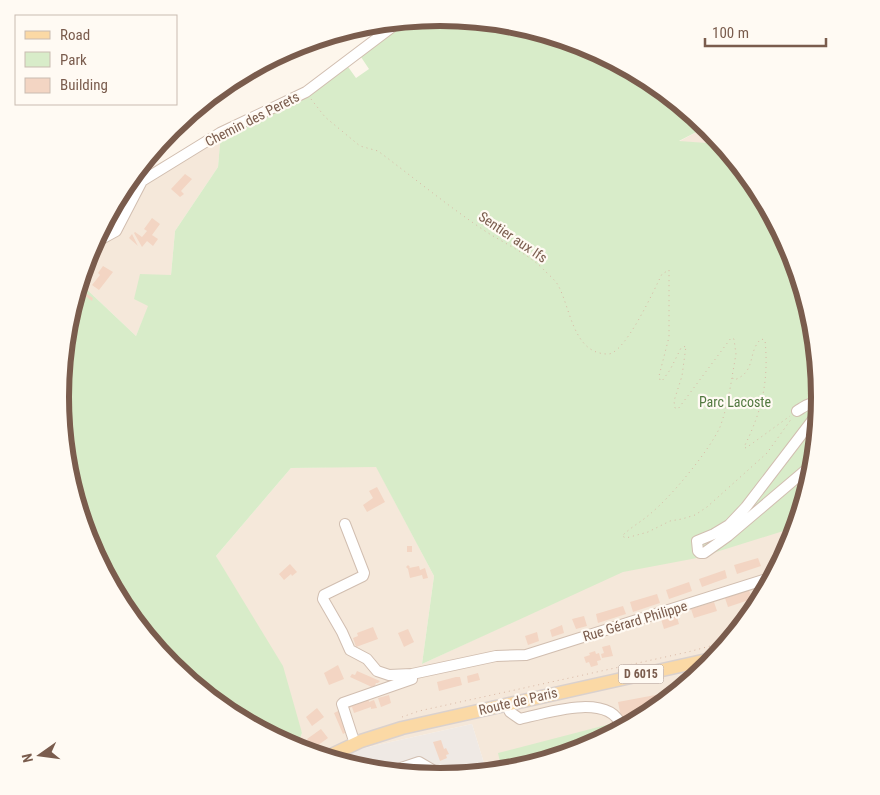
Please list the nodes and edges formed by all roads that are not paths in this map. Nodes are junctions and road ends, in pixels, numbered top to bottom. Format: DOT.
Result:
graph roads {
  1 [pos="389,30"];
  2 [pos="105,237"];
  3 [pos="811,403"];
  4 [pos="797,411"];
  5 [pos="810,424"];
  6 [pos="804,472"];
  7 [pos="345,524"];
  8 [pos="764,580"];
  9 [pos="702,661"];
  10 [pos="412,674"];
  11 [pos="506,704"];
  12 [pos="619,723"];
  13 [pos="355,744"];
  14 [pos="335,753"];
  15 [pos="404,767"];
  16 [pos="430,769"];
  1 -- 2 [label="street, Chemin des Perets"];
  3 -- 4 [label="street"];
  5 -- 6 [label="street"];
  7 -- 10 [label="street"];
  8 -- 10 [label="street, Rue Gérard Philippe"];
  9 -- 11 [label="main road, Route de Paris / D 6015"];
  10 -- 13 [label="street"];
  11 -- 12 [label="street"];
  11 -- 13 [label="main road, Route de Paris / D 6015"];
  13 -- 14 [label="main road, Route de Paris / D 6015"];
  15 -- 16 [label="street"];
}
